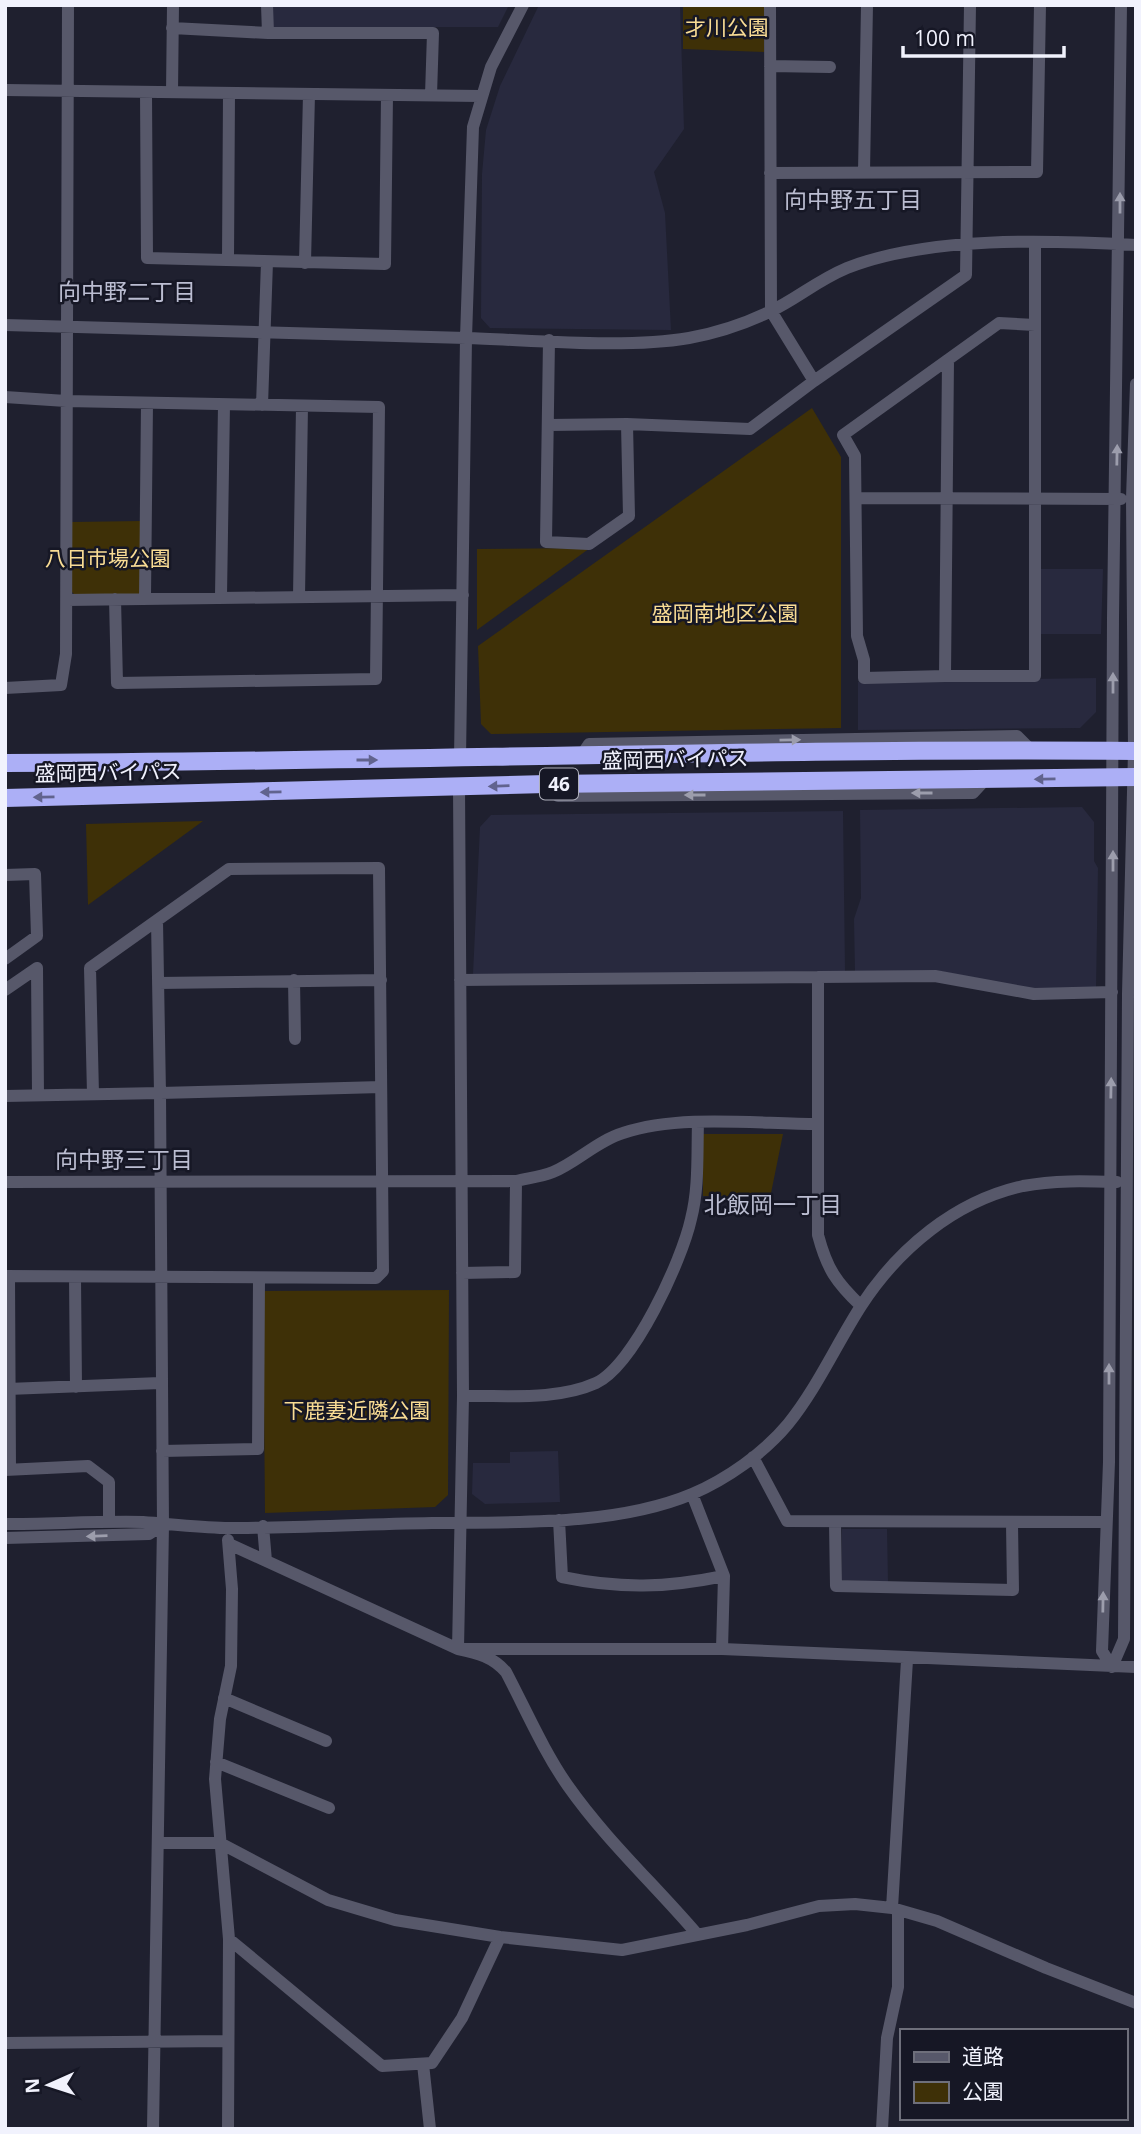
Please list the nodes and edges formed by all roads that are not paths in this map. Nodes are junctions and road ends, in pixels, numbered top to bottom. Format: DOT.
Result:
graph roads {
  1 [pos="68,5"];
  2 [pos="173,5"];
  3 [pos="267,5"];
  4 [pos="523,5"];
  5 [pos="770,5"];
  6 [pos="867,5"];
  7 [pos="970,5"];
  8 [pos="1040,5"];
  9 [pos="1121,5"];
  10 [pos="172,29"];
  11 [pos="268,33"];
  12 [pos="770,66"];
  13 [pos="831,67"];
  14 [pos="5,90"];
  15 [pos="68,91"];
  16 [pos="146,92"];
  17 [pos="172,92"];
  18 [pos="229,93"];
  19 [pos="309,94"];
  20 [pos="387,95"];
  21 [pos="430,95"];
  22 [pos="480,96"];
  23 [pos="969,172"];
  24 [pos="770,173"];
  25 [pos="864,173"];
  26 [pos="965,244"];
  27 [pos="1035,244"];
  28 [pos="1120,244"];
  29 [pos="1136,245"];
  30 [pos="228,260"];
  31 [pos="267,262"];
  32 [pos="305,263"];
  33 [pos="771,311"];
  34 [pos="5,325"];
  35 [pos="1035,325"];
  36 [pos="66,326"];
  37 [pos="265,334"];
  38 [pos="466,338"];
  39 [pos="549,340"];
  40 [pos="948,360"];
  41 [pos="814,381"];
  42 [pos="1136,384"];
  43 [pos="5,397"];
  44 [pos="66,401"];
  45 [pos="147,403"];
  46 [pos="225,405"];
  47 [pos="262,405"];
  48 [pos="302,406"];
  49 [pos="627,424"];
  50 [pos="548,425"];
  51 [pos="1134,497"];
  52 [pos="856,498"];
  53 [pos="1116,499"];
  54 [pos="947,500"];
  55 [pos="1036,500"];
  56 [pos="463,595"];
  57 [pos="221,596"];
  58 [pos="299,597"];
  59 [pos="145,598"];
  60 [pos="377,598"];
  61 [pos="115,599"];
  62 [pos="67,600"];
  63 [pos="945,676"];
  64 [pos="5,688"];
  65 [pos="1113,751"];
  66 [pos="1135,751"];
  67 [pos="460,759"];
  68 [pos="5,763"];
  69 [pos="1135,777"];
  70 [pos="1113,778"];
  71 [pos="459,787"];
  72 [pos="5,798"];
  73 [pos="5,874"];
  74 [pos="157,921"];
  75 [pos="5,959"];
  76 [pos="818,977"];
  77 [pos="295,980"];
  78 [pos="381,980"];
  79 [pos="460,980"];
  80 [pos="158,983"];
  81 [pos="5,990"];
  82 [pos="1112,992"];
  83 [pos="1132,994"];
  84 [pos="295,1039"];
  85 [pos="381,1087"];
  86 [pos="160,1093"];
  87 [pos="93,1094"];
  88 [pos="38,1095"];
  89 [pos="5,1096"];
  90 [pos="698,1123"];
  91 [pos="817,1124"];
  92 [pos="160,1181"];
  93 [pos="516,1181"];
  94 [pos="5,1182"];
  95 [pos="383,1182"];
  96 [pos="1110,1182"];
  97 [pos="1132,1182"];
  98 [pos="460,1183"];
  99 [pos="462,1273"];
  100 [pos="7,1276"];
  101 [pos="75,1277"];
  102 [pos="162,1278"];
  103 [pos="259,1278"];
  104 [pos="861,1306"];
  105 [pos="160,1383"];
  106 [pos="76,1387"];
  107 [pos="8,1389"];
  108 [pos="463,1396"];
  109 [pos="162,1451"];
  110 [pos="753,1457"];
  111 [pos="8,1469"];
  112 [pos="692,1494"];
  113 [pos="559,1520"];
  114 [pos="109,1522"];
  115 [pos="460,1522"];
  116 [pos="835,1522"];
  117 [pos="1106,1522"];
  118 [pos="5,1524"];
  119 [pos="1012,1524"];
  120 [pos="163,1525"];
  121 [pos="262,1526"];
  122 [pos="227,1528"];
  123 [pos="5,1538"];
  124 [pos="229,1544"];
  125 [pos="266,1561"];
  126 [pos="724,1576"];
  127 [pos="458,1649"];
  128 [pos="722,1649"];
  129 [pos="907,1660"];
  130 [pos="1112,1667"];
  131 [pos="1136,1667"];
  132 [pos="224,1698"];
  133 [pos="326,1741"];
  134 [pos="216,1762"];
  135 [pos="329,1808"];
  136 [pos="158,1843"];
  137 [pos="220,1843"];
  138 [pos="895,1909"];
  139 [pos="696,1933"];
  140 [pos="500,1937"];
  141 [pos="229,1939"];
  142 [pos="1136,2003"];
  143 [pos="227,2041"];
  144 [pos="5,2043"];
  145 [pos="155,2043"];
  146 [pos="423,2064"];
  147 [pos="153,2129"];
  148 [pos="228,2129"];
  149 [pos="430,2129"];
  150 [pos="882,2129"];
  1 -- 15 [label="street"];
  2 -- 10 [label="street"];
  3 -- 11 [label="street"];
  4 -- 22 [label="street"];
  5 -- 12 [label="street"];
  6 -- 25 [label="street"];
  7 -- 23 [label="street"];
  8 -- 23 [label="street"];
  28 -- 9 [label="street, one-way"];
  10 -- 11 [label="street"];
  10 -- 17 [label="street"];
  11 -- 21 [label="street"];
  12 -- 13 [label="street"];
  12 -- 24 [label="street"];
  14 -- 15 [label="street"];
  15 -- 16 [label="street"];
  15 -- 36 [label="street"];
  16 -- 17 [label="street"];
  16 -- 30 [label="street"];
  17 -- 18 [label="street"];
  18 -- 19 [label="street"];
  18 -- 30 [label="street"];
  19 -- 20 [label="street"];
  19 -- 32 [label="street"];
  20 -- 21 [label="street"];
  20 -- 32 [label="street"];
  21 -- 22 [label="street"];
  22 -- 38 [label="street"];
  23 -- 25 [label="street"];
  23 -- 26 [label="street"];
  24 -- 25 [label="street"];
  24 -- 33 [label="street"];
  26 -- 27 [label="street"];
  26 -- 33 [label="street"];
  26 -- 41 [label="street"];
  27 -- 28 [label="street"];
  27 -- 35 [label="street"];
  28 -- 29 [label="street"];
  53 -- 28 [label="street, one-way"];
  30 -- 31 [label="street"];
  31 -- 32 [label="street"];
  31 -- 37 [label="street"];
  33 -- 39 [label="street"];
  33 -- 41 [label="street"];
  34 -- 36 [label="street"];
  35 -- 40 [label="street"];
  35 -- 55 [label="street"];
  36 -- 37 [label="street"];
  36 -- 44 [label="street"];
  37 -- 38 [label="street"];
  37 -- 47 [label="street"];
  38 -- 39 [label="street"];
  38 -- 56 [label="street"];
  39 -- 50 [label="street"];
  40 -- 52 [label="street"];
  40 -- 54 [label="street"];
  41 -- 49 [label="street"];
  42 -- 51 [label="street"];
  43 -- 44 [label="street"];
  44 -- 45 [label="street"];
  44 -- 62 [label="street"];
  45 -- 46 [label="street"];
  45 -- 59 [label="street"];
  46 -- 47 [label="street"];
  46 -- 57 [label="street"];
  47 -- 48 [label="street"];
  48 -- 58 [label="street"];
  48 -- 60 [label="street"];
  49 -- 50 [label="street"];
  49 -- 50 [label="street"];
  51 -- 53 [label="street"];
  51 -- 66 [label="street"];
  52 -- 54 [label="street"];
  52 -- 63 [label="street"];
  53 -- 55 [label="street"];
  65 -- 53 [label="street, one-way"];
  54 -- 55 [label="street"];
  54 -- 63 [label="street"];
  55 -- 63 [label="street"];
  56 -- 60 [label="street"];
  56 -- 67 [label="street"];
  57 -- 58 [label="street"];
  57 -- 59 [label="street"];
  58 -- 60 [label="street"];
  59 -- 61 [label="street"];
  60 -- 61 [label="street"];
  61 -- 62 [label="street"];
  62 -- 64 [label="street"];
  65 -- 66 [label="highway, 盛岡西バイパス / 46"];
  67 -- 65 [label="highway, 盛岡西バイパス / 46, one-way"];
  65 -- 70 [label="street"];
  66 -- 69 [label="street"];
  68 -- 67 [label="highway, 盛岡西バイパス / 46, one-way"];
  69 -- 70 [label="highway, 盛岡西バイパス / 46"];
  69 -- 83 [label="street"];
  70 -- 71 [label="highway, 盛岡西バイパス / 46, one-way"];
  82 -- 70 [label="street, one-way"];
  71 -- 72 [label="highway, 盛岡西バイパス / 46, one-way"];
  71 -- 79 [label="street"];
  73 -- 75 [label="street"];
  74 -- 78 [label="street"];
  74 -- 80 [label="street"];
  74 -- 87 [label="street"];
  76 -- 79 [label="street"];
  76 -- 82 [label="street"];
  76 -- 91 [label="street"];
  77 -- 78 [label="street"];
  77 -- 80 [label="street"];
  77 -- 84 [label="street"];
  78 -- 85 [label="street"];
  79 -- 98 [label="street"];
  80 -- 86 [label="street"];
  81 -- 88 [label="street"];
  96 -- 82 [label="street, one-way"];
  83 -- 97 [label="street"];
  85 -- 86 [label="street"];
  85 -- 95 [label="street"];
  86 -- 87 [label="street"];
  86 -- 92 [label="street"];
  87 -- 88 [label="street"];
  88 -- 89 [label="street"];
  90 -- 91 [label="street"];
  90 -- 93 [label="street"];
  90 -- 108 [label="street"];
  91 -- 104 [label="street"];
  92 -- 94 [label="street"];
  92 -- 95 [label="street"];
  92 -- 102 [label="street"];
  93 -- 98 [label="street"];
  93 -- 99 [label="street"];
  95 -- 98 [label="street"];
  95 -- 103 [label="street"];
  96 -- 97 [label="street"];
  96 -- 104 [label="street"];
  117 -- 96 [label="street, one-way"];
  97 -- 130 [label="street"];
  98 -- 99 [label="street"];
  99 -- 108 [label="street"];
  100 -- 101 [label="street"];
  100 -- 107 [label="street"];
  101 -- 102 [label="street"];
  101 -- 106 [label="street"];
  102 -- 103 [label="street"];
  102 -- 105 [label="street"];
  103 -- 109 [label="street"];
  104 -- 110 [label="street"];
  105 -- 106 [label="street"];
  105 -- 109 [label="street"];
  106 -- 107 [label="street"];
  107 -- 111 [label="street"];
  108 -- 115 [label="street"];
  109 -- 120 [label="street"];
  110 -- 112 [label="street"];
  110 -- 116 [label="street"];
  111 -- 114 [label="street"];
  112 -- 113 [label="street"];
  112 -- 126 [label="street"];
  113 -- 115 [label="street"];
  113 -- 126 [label="street"];
  114 -- 118 [label="street"];
  114 -- 120 [label="street"];
  115 -- 121 [label="street"];
  115 -- 127 [label="street"];
  116 -- 119 [label="street"];
  116 -- 119 [label="street"];
  117 -- 119 [label="street"];
  130 -- 117 [label="street, one-way"];
  120 -- 122 [label="street"];
  120 -- 123 [label="street, one-way"];
  120 -- 136 [label="street"];
  121 -- 122 [label="street"];
  121 -- 125 [label="street"];
  122 -- 124 [label="street"];
  124 -- 125 [label="street"];
  124 -- 132 [label="street"];
  125 -- 127 [label="street"];
  126 -- 128 [label="street"];
  127 -- 128 [label="street"];
  127 -- 139 [label="street"];
  128 -- 129 [label="street"];
  129 -- 130 [label="street"];
  129 -- 138 [label="street"];
  130 -- 131 [label="street"];
  132 -- 133 [label="street"];
  132 -- 134 [label="street"];
  134 -- 135 [label="street"];
  134 -- 137 [label="street"];
  136 -- 137 [label="street"];
  136 -- 145 [label="street"];
  137 -- 140 [label="street"];
  137 -- 141 [label="street"];
  138 -- 139 [label="street"];
  138 -- 142 [label="street"];
  138 -- 150 [label="street"];
  139 -- 140 [label="street"];
  140 -- 146 [label="street"];
  141 -- 143 [label="street"];
  141 -- 146 [label="street"];
  143 -- 145 [label="street"];
  143 -- 148 [label="street"];
  144 -- 145 [label="street"];
  145 -- 147 [label="street"];
  146 -- 149 [label="street"];
}
